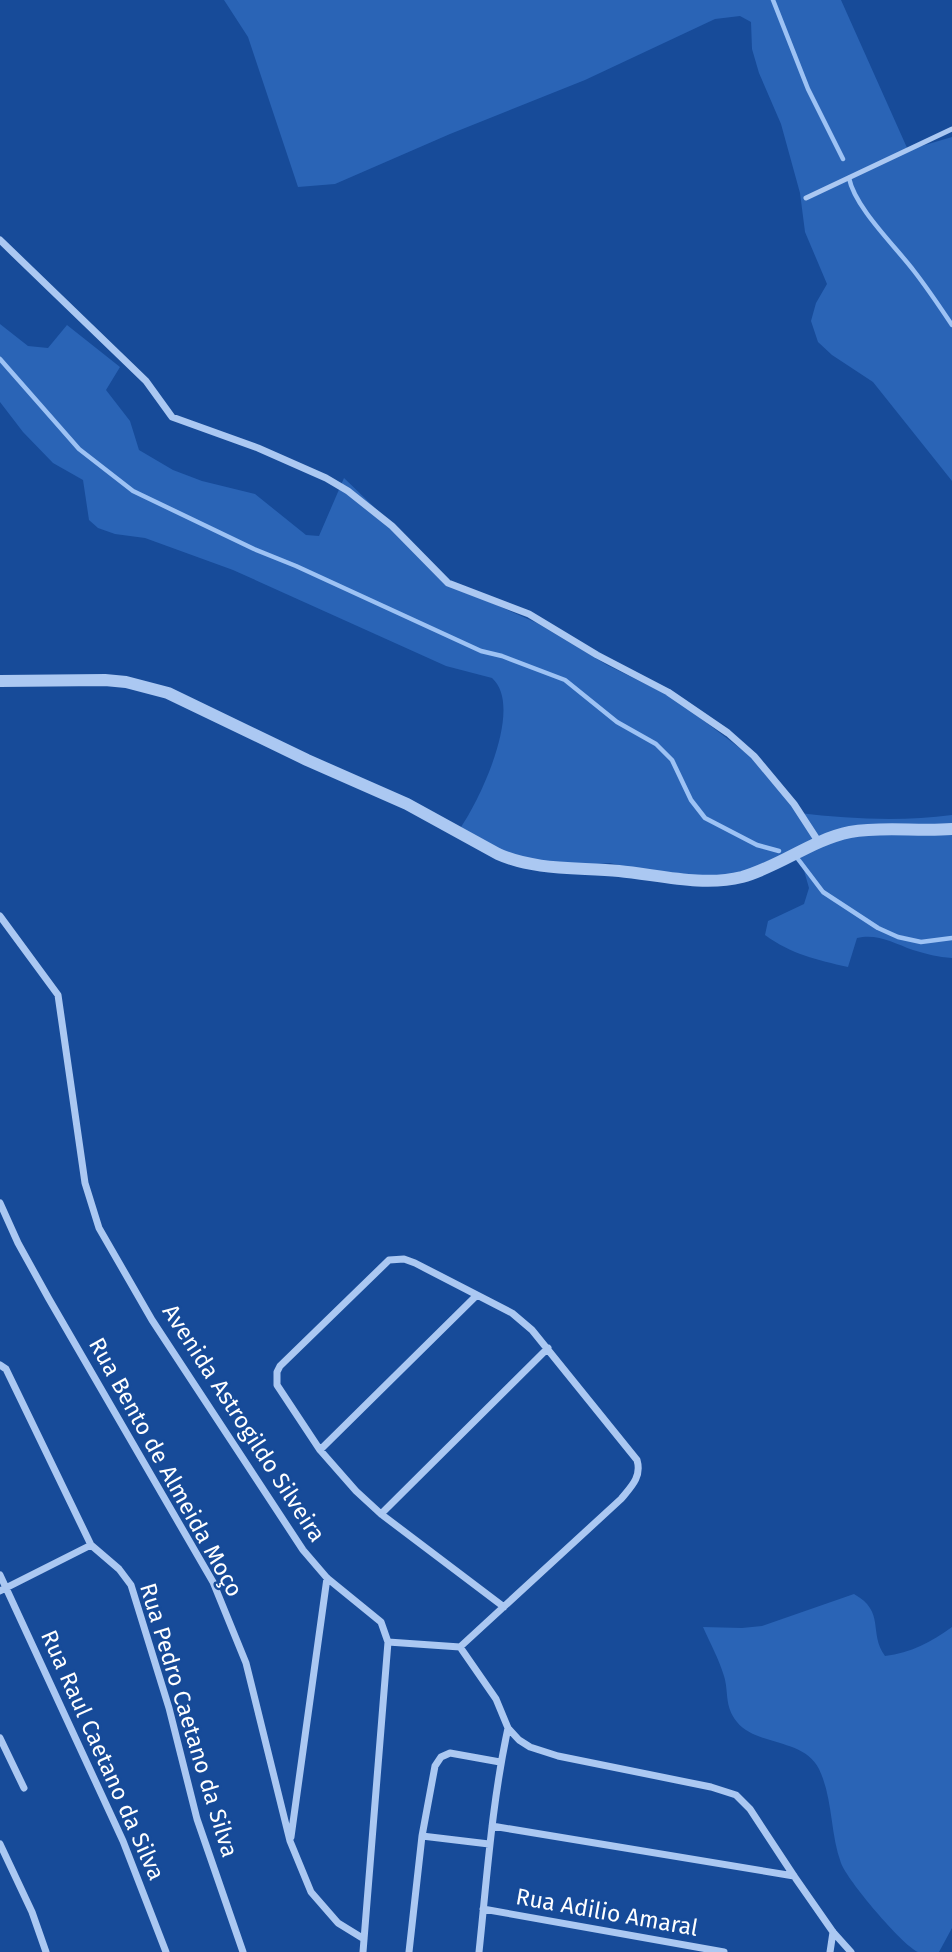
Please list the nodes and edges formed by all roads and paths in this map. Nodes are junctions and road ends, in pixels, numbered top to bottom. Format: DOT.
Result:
graph roads {
  1 [pos="952,129"];
  2 [pos="806,198"];
  3 [pos="0,240"];
  4 [pos="0,681"];
  5 [pos="952,829"];
  6 [pos="818,841"];
  7 [pos="0,916"];
  8 [pos="0,1203"];
  9 [pos="476,1296"];
  10 [pos="548,1348"];
  11 [pos="0,1365"];
  12 [pos="320,1450"];
  13 [pos="381,1514"];
  14 [pos="91,1545"];
  15 [pos="0,1575"];
  16 [pos="327,1578"];
  17 [pos="3,1590"];
  18 [pos="504,1607"];
  19 [pos="388,1642"];
  20 [pos="460,1647"];
  21 [pos="508,1728"];
  22 [pos="0,1738"];
  23 [pos="500,1762"];
  24 [pos="24,1788"];
  25 [pos="492,1826"];
  26 [pos="422,1836"];
  27 [pos="290,1841"];
  28 [pos="0,1844"];
  29 [pos="489,1844"];
  30 [pos="794,1876"];
  31 [pos="483,1909"];
  32 [pos="833,1932"];
  33 [pos="364,1939"];
  34 [pos="46,1952"];
  35 [pos="166,1952"];
  36 [pos="243,1952"];
  37 [pos="363,1952"];
  38 [pos="409,1952"];
  39 [pos="479,1952"];
  40 [pos="724,1952"];
  41 [pos="830,1952"];
  42 [pos="851,1952"];
  1 -- 2 [label="lane"];
  3 -- 6 [label="street"];
  4 -- 6 [label="street"];
  5 -- 6 [label="street"];
  7 -- 16 [label="street, Avenida Astrogildo Silveira"];
  8 -- 27 [label="street, Rua Bento de Almeida Moço"];
  9 -- 10 [label="street"];
  9 -- 12 [label="street"];
  9 -- 12 [label="street"];
  10 -- 13 [label="street"];
  10 -- 18 [label="street"];
  11 -- 14 [label="street, Rua Pedro Caetano da Silva"];
  12 -- 13 [label="street"];
  13 -- 18 [label="street"];
  14 -- 17 [label="street"];
  14 -- 36 [label="street, Rua Pedro Caetano da Silva"];
  15 -- 17 [label="street, Rua Raul Caetano da Silva"];
  16 -- 19 [label="street, Avenida Astrogildo Silveira"];
  16 -- 27 [label="street"];
  17 -- 35 [label="street, Rua Raul Caetano da Silva"];
  18 -- 20 [label="street"];
  19 -- 20 [label="street"];
  19 -- 33 [label="street"];
  20 -- 21 [label="street"];
  21 -- 23 [label="street"];
  21 -- 30 [label="street"];
  22 -- 24 [label="street"];
  23 -- 25 [label="street"];
  23 -- 26 [label="street"];
  25 -- 29 [label="street"];
  25 -- 30 [label="street"];
  26 -- 29 [label="street"];
  26 -- 38 [label="street"];
  27 -- 33 [label="street, Rua Bento de Almeida Moço"];
  28 -- 34 [label="street"];
  29 -- 31 [label="street"];
  30 -- 32 [label="street"];
  31 -- 39 [label="street"];
  31 -- 40 [label="street, Rua Adilio Amaral"];
  32 -- 41 [label="street"];
  32 -- 42 [label="street"];
  33 -- 37 [label="street"];
}
